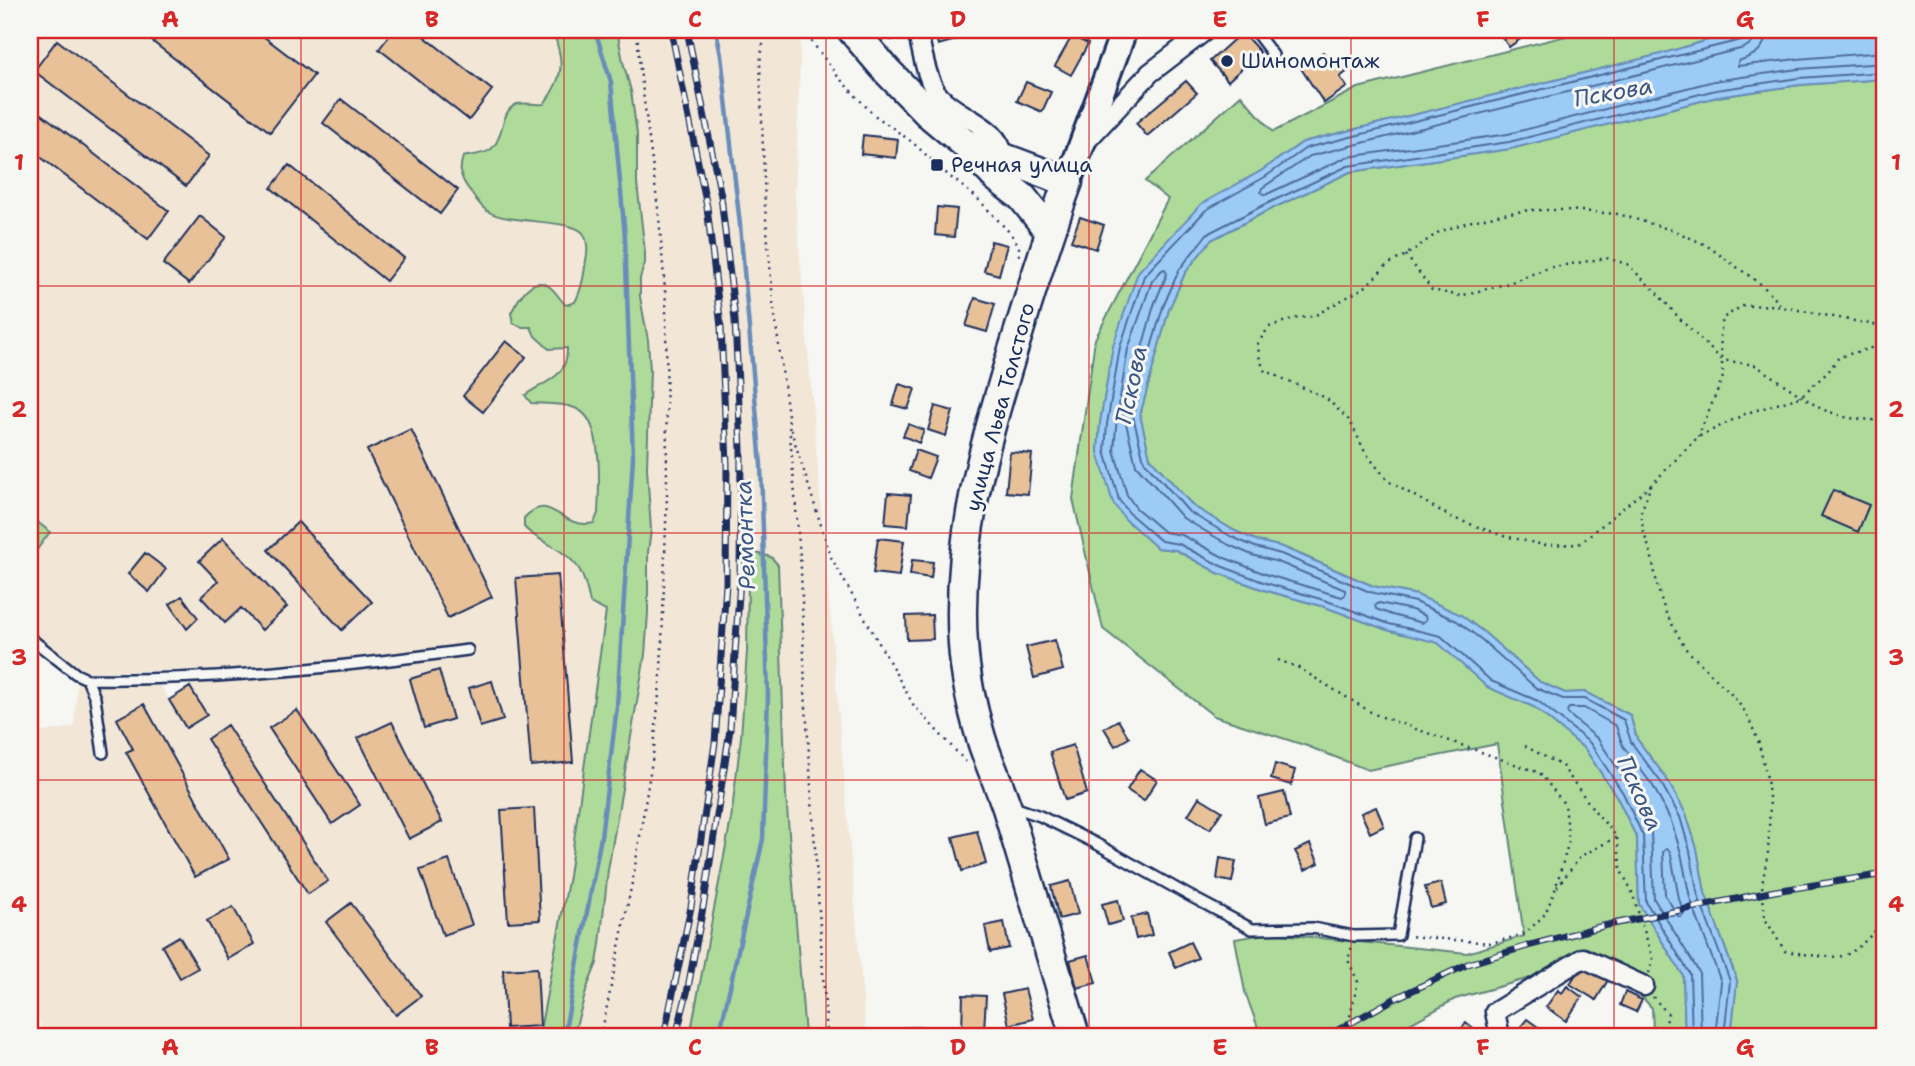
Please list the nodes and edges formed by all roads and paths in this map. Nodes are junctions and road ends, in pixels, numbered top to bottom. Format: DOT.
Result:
graph roads {
  1 [pos="637,30"];
  2 [pos="765,30"];
  3 [pos="803,30"];
  4 [pos="852,30"];
  5 [pos="917,30"];
  6 [pos="1124,30"];
  7 [pos="1206,30"];
  8 [pos="1254,30"];
  9 [pos="1273,55"];
  10 [pos="964,143"];
  11 [pos="1082,145"];
  12 [pos="1004,158"];
  13 [pos="1068,182"];
  14 [pos="996,218"];
  15 [pos="1050,232"];
  16 [pos="1406,255"];
  17 [pos="1783,307"];
  18 [pos="1885,327"];
  19 [pos="1885,344"];
  20 [pos="1723,360"];
  21 [pos="1800,397"];
  22 [pos="1885,421"];
  23 [pos="789,423"];
  24 [pos="1698,437"];
  25 [pos="1651,485"];
  26 [pos="30,638"];
  27 [pos="468,650"];
  28 [pos="1278,660"];
  29 [pos="87,679"];
  30 [pos="1525,747"];
  31 [pos="103,753"];
  32 [pos="969,765"];
  33 [pos="1006,804"];
  34 [pos="1617,837"];
  35 [pos="1415,838"];
  36 [pos="1555,890"];
  37 [pos="1875,930"];
  38 [pos="1885,931"];
  39 [pos="1398,935"];
  40 [pos="1354,936"];
  41 [pos="1885,943"];
  42 [pos="1644,986"];
  43 [pos="601,1036"];
  44 [pos="827,1036"];
  45 [pos="1075,1036"];
  46 [pos="1346,1036"];
  47 [pos="1500,1036"];
  48 [pos="1663,1036"];
  1 -- 43 [label="path"];
  2 -- 23 [label="path"];
  3 -- 14 [label="path"];
  4 -- 10 [label="main road"];
  5 -- 12 [label="street"];
  6 -- 11 [label="street, улица Льва Толстого"];
  7 -- 11 [label="street"];
  8 -- 9 [label="lane"];
  10 -- 12 [label="main road"];
  10 -- 15 [label="main road"];
  11 -- 13 [label="street, улица Льва Толстого"];
  12 -- 13 [label="main road"];
  13 -- 15 [label="main road, улица Льва Толстого"];
  15 -- 33 [label="main road, улица Льва Толстого"];
  16 -- 17 [label="path"];
  16 -- 20 [label="path"];
  16 -- 25 [label="path"];
  17 -- 18 [label="path"];
  17 -- 20 [label="path"];
  19 -- 21 [label="path"];
  20 -- 21 [label="path"];
  20 -- 24 [label="path"];
  21 -- 22 [label="path"];
  21 -- 24 [label="path"];
  23 -- 32 [label="path"];
  23 -- 44 [label="path"];
  24 -- 25 [label="path"];
  25 -- 37 [label="path"];
  26 -- 29 [label="lane"];
  27 -- 29 [label="lane"];
  28 -- 36 [label="path"];
  29 -- 31 [label="lane"];
  30 -- 34 [label="path"];
  33 -- 40 [label="lane"];
  33 -- 45 [label="main road, улица Льва Толстого"];
  34 -- 36 [label="path"];
  34 -- 42 [label="path"];
  35 -- 39 [label="lane"];
  36 -- 39 [label="path"];
  37 -- 38 [label="path"];
  37 -- 41 [label="path"];
  39 -- 40 [label="lane"];
  40 -- 46 [label="path"];
  42 -- 47 [label="street"];
  42 -- 48 [label="path"];
}
